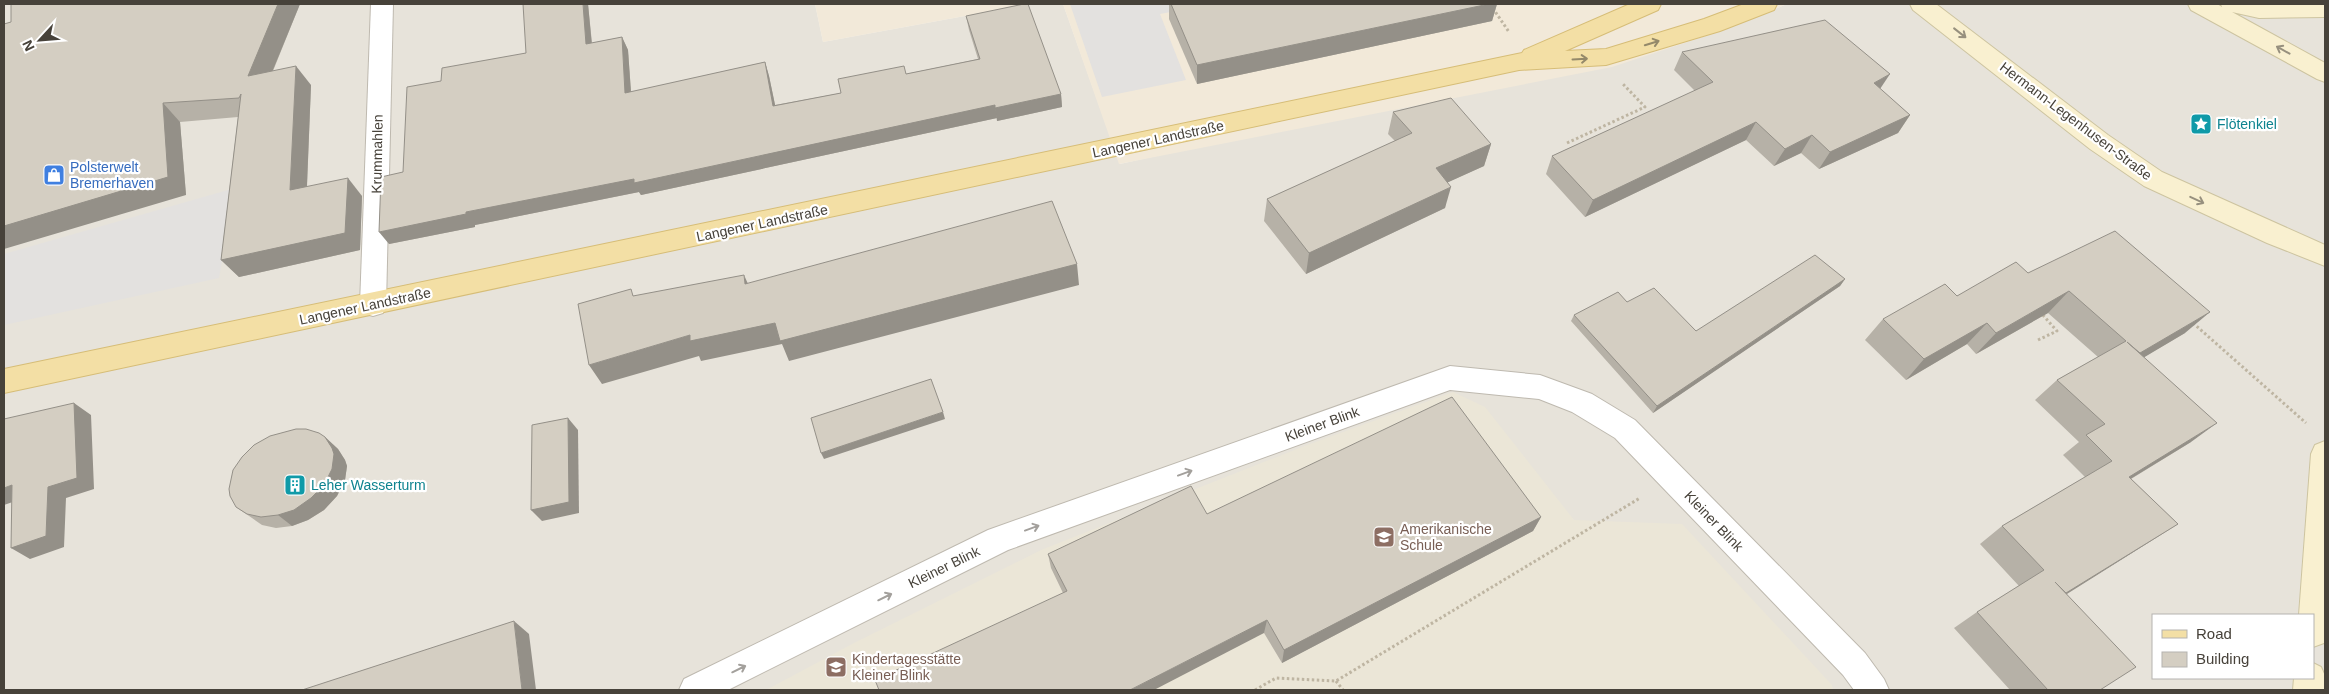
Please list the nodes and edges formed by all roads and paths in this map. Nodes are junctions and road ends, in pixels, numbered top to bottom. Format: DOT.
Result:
graph roads {
  1 [pos="382,4"];
  2 [pos="1650,4"];
  3 [pos="1766,4"];
  4 [pos="1921,4"];
  5 [pos="2199,4"];
  6 [pos="2232,4"];
  7 [pos="2325,9"];
  8 [pos="1598,58"];
  9 [pos="1519,62"];
  10 [pos="2325,74"];
  11 [pos="1567,143"];
  12 [pos="2325,256"];
  13 [pos="374,305"];
  14 [pos="2039,311"];
  15 [pos="2191,321"];
  16 [pos="2038,340"];
  17 [pos="4,381"];
  18 [pos="2310,427"];
  19 [pos="2325,454"];
  20 [pos="1672,478"];
  21 [pos="2314,617"];
  22 [pos="1336,680"];
  23 [pos="695,690"];
  24 [pos="1254,690"];
  25 [pos="1343,690"];
  26 [pos="1873,690"];
  1 -- 13 [label="street, Krummahlen"];
  2 -- 9 [label="main road, Langener Landstraße"];
  8 -- 3 [label="main road, Langener Landstraße, one-way"];
  4 -- 12 [label="street, Hermann-Legenhusen-Straße, one-way"];
  10 -- 5 [label="street, one-way"];
  6 -- 7 [label="street"];
  9 -- 8 [label="main road, Langener Landstraße, one-way"];
  8 -- 11 [label="path"];
  9 -- 13 [label="main road, Langener Landstraße"];
  13 -- 17 [label="main road, Langener Landstraße"];
  14 -- 16 [label="path"];
  15 -- 18 [label="path"];
  19 -- 21 [label="street"];
  20 -- 22 [label="path"];
  23 -- 20 [label="street, Kleiner Blink, one-way"];
  20 -- 26 [label="street, Kleiner Blink"];
  22 -- 24 [label="path"];
  22 -- 25 [label="path"];
}
